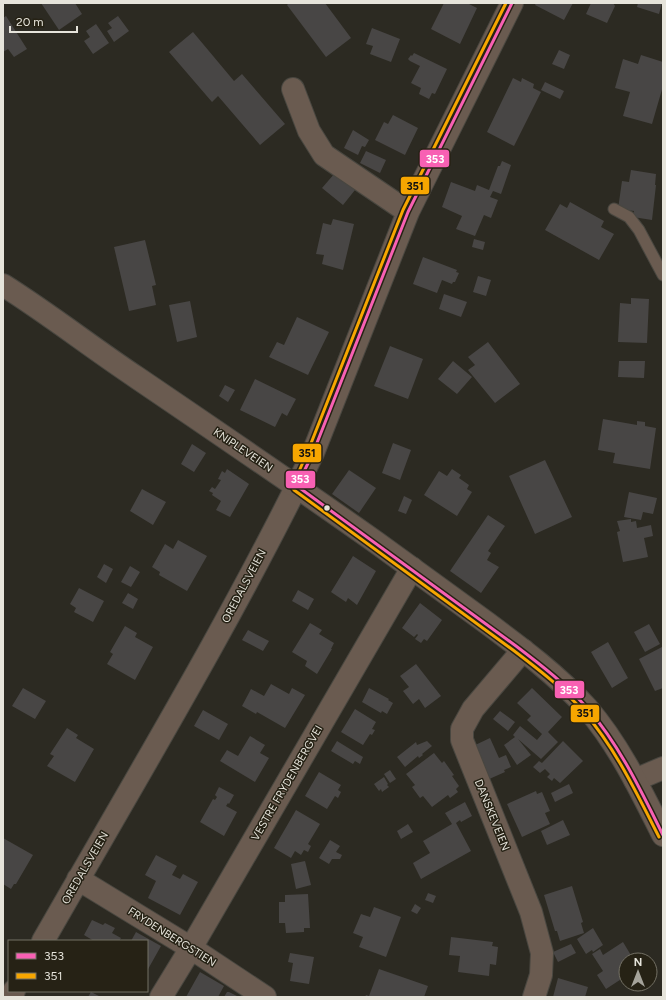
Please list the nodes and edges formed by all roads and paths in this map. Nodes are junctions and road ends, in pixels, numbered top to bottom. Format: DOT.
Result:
graph roads {
  1 [pos="512,3"];
  2 [pos="293,89"];
  3 [pos="614,209"];
  4 [pos="408,212"];
  5 [pos="663,275"];
  6 [pos="3,285"];
  7 [pos="297,486"];
  8 [pos="412,568"];
  9 [pos="523,650"];
  10 [pos="663,768"];
  11 [pos="635,780"];
  12 [pos="663,835"];
  13 [pos="78,878"];
  14 [pos="44,940"];
  15 [pos="191,948"];
  16 [pos="161,997"];
  17 [pos="265,997"];
  18 [pos="534,997"];
  1 -- 4 [label="street, OREDALSVEIEN"];
  2 -- 4 [label="street"];
  3 -- 5 [label="lane"];
  4 -- 7 [label="street, OREDALSVEIEN"];
  6 -- 7 [label="street, KNIPLEVEIEN"];
  7 -- 8 [label="street, KNIPLEVEIEN"];
  7 -- 13 [label="street, OREDALSVEIEN"];
  8 -- 9 [label="street, KNIPLEVEIEN"];
  8 -- 15 [label="street, VESTRE FRYDENBERGVEI"];
  9 -- 11 [label="street, KNIPLEVEIEN"];
  9 -- 18 [label="street, DANSKEVEIEN"];
  10 -- 11 [label="street"];
  11 -- 12 [label="street, KNIPLEVEIEN"];
  13 -- 14 [label="street, OREDALSVEIEN"];
  13 -- 15 [label="street, FRYDENBERGSTIEN"];
  15 -- 16 [label="street, VESTRE FRYDENBERGVEI"];
  15 -- 17 [label="street, FRYDENBERGSTIEN"];
}
